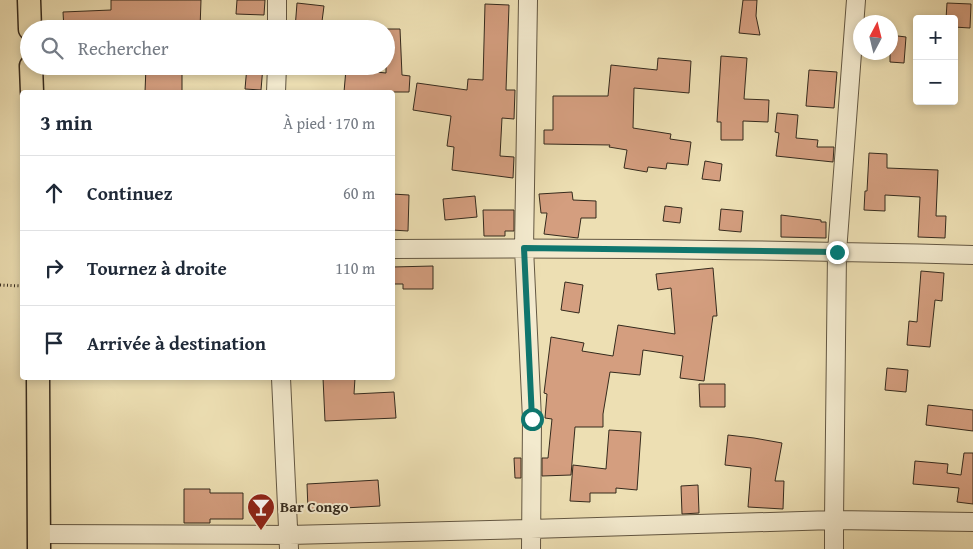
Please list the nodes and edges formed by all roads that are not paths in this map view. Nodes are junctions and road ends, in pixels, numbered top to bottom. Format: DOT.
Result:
graph roads {
  1 [pos="29,0"];
  2 [pos="277,0"];
  3 [pos="528,0"];
  4 [pos="856,0"];
  5 [pos="30,20"];
  6 [pos="277,20"];
  7 [pos="31,75"];
  8 [pos="277,75"];
  9 [pos="32,90"];
  10 [pos="276,90"];
  11 [pos="524,248"];
  12 [pos="395,249"];
  13 [pos="837,252"];
  14 [pos="973,255"];
  15 [pos="38,380"];
  16 [pos="281,380"];
  17 [pos="834,520"];
  18 [pos="973,522"];
  19 [pos="531,529"];
  20 [pos="39,542"];
  21 [pos="289,542"];
  22 [pos="531,549"];
  23 [pos="834,549"];
  1 -- 5 [label="main road"];
  2 -- 6 [label="street"];
  3 -- 11 [label="street"];
  4 -- 13 [label="street"];
  7 -- 9 [label="main road"];
  8 -- 10 [label="street"];
  11 -- 12 [label="street"];
  11 -- 13 [label="street"];
  11 -- 19 [label="street"];
  13 -- 14 [label="street"];
  13 -- 17 [label="street"];
  15 -- 20 [label="main road"];
  16 -- 21 [label="street"];
  17 -- 18 [label="street"];
  17 -- 19 [label="street"];
  17 -- 23 [label="street"];
  19 -- 21 [label="street"];
  19 -- 22 [label="street"];
  20 -- 21 [label="street"];
}
